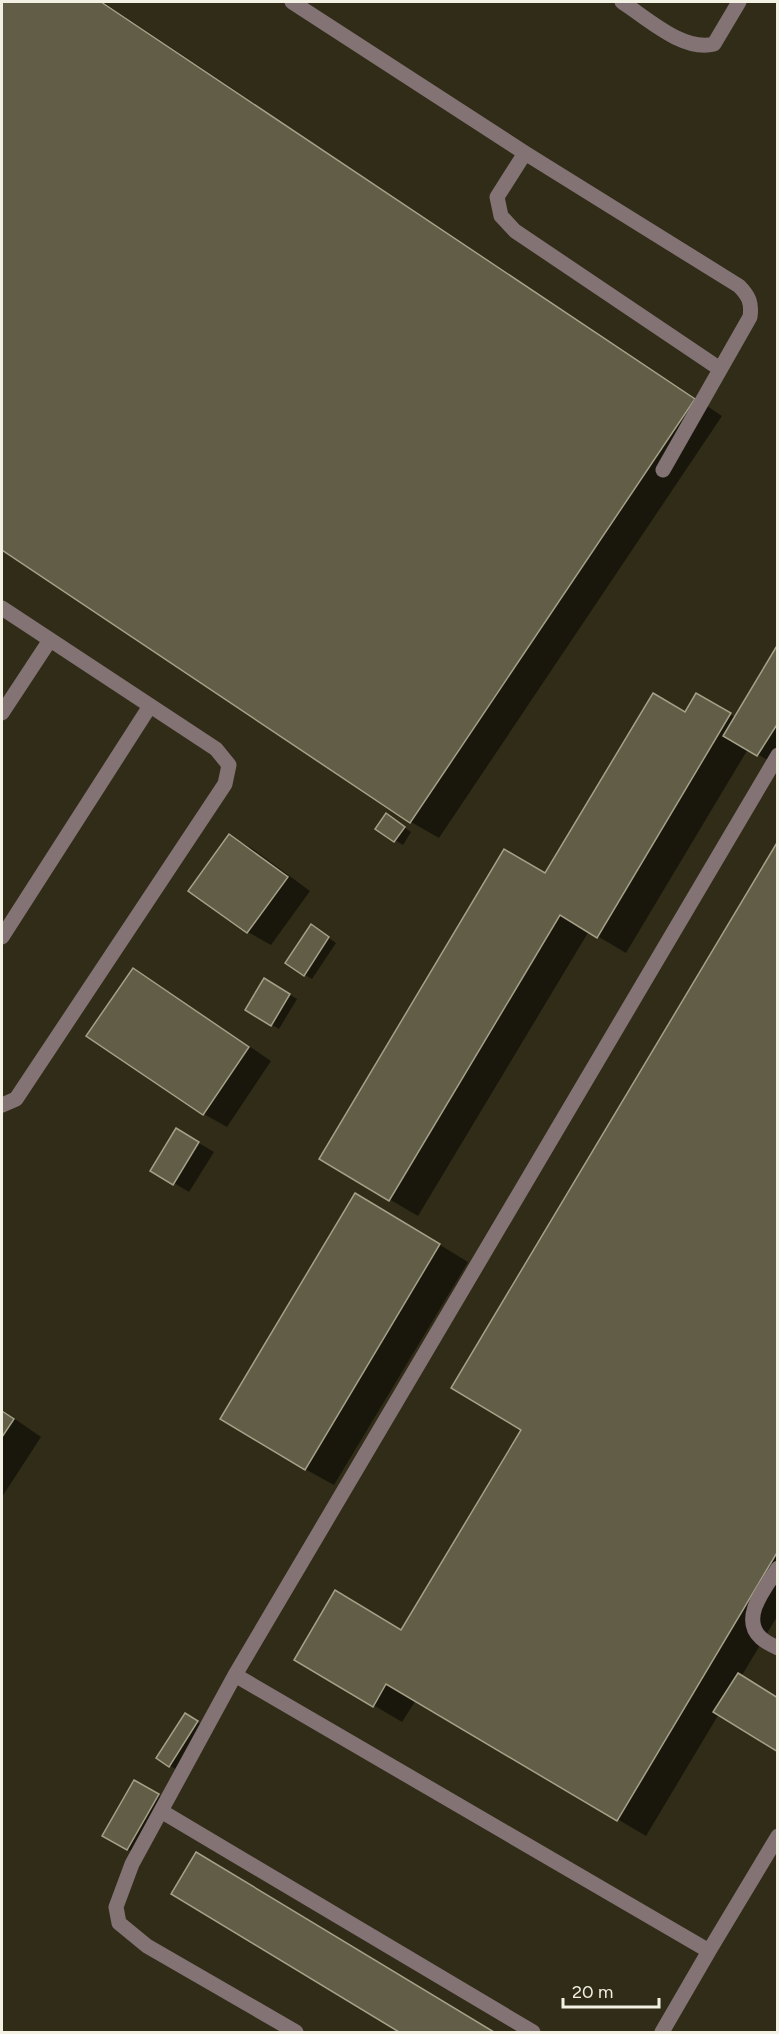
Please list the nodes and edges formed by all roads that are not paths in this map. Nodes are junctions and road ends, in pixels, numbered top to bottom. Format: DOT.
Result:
graph roads {
  1 [pos="292,2"];
  2 [pos="622,2"];
  3 [pos="739,2"];
  4 [pos="525,153"];
  5 [pos="720,369"];
  6 [pos="663,470"];
  7 [pos="2,608"];
  8 [pos="50,640"];
  9 [pos="150,706"];
  10 [pos="2,713"];
  11 [pos="777,755"];
  12 [pos="2,937"];
  13 [pos="2,1105"];
  14 [pos="777,1568"];
  15 [pos="777,1648"];
  16 [pos="235,1675"];
  17 [pos="161,1811"];
  18 [pos="777,1836"];
  19 [pos="709,1951"];
  20 [pos="296,2032"];
  21 [pos="533,2032"];
  22 [pos="662,2032"];
  1 -- 4 [label="lane"];
  2 -- 3 [label="lane"];
  4 -- 5 [label="lane"];
  4 -- 5 [label="lane"];
  5 -- 6 [label="lane"];
  7 -- 8 [label="lane"];
  8 -- 9 [label="lane"];
  8 -- 10 [label="lane"];
  9 -- 12 [label="lane"];
  9 -- 13 [label="lane"];
  11 -- 16 [label="lane"];
  14 -- 15 [label="lane"];
  16 -- 17 [label="lane"];
  16 -- 19 [label="lane"];
  17 -- 20 [label="lane"];
  17 -- 21 [label="lane"];
  18 -- 19 [label="lane"];
  19 -- 22 [label="lane"];
}
